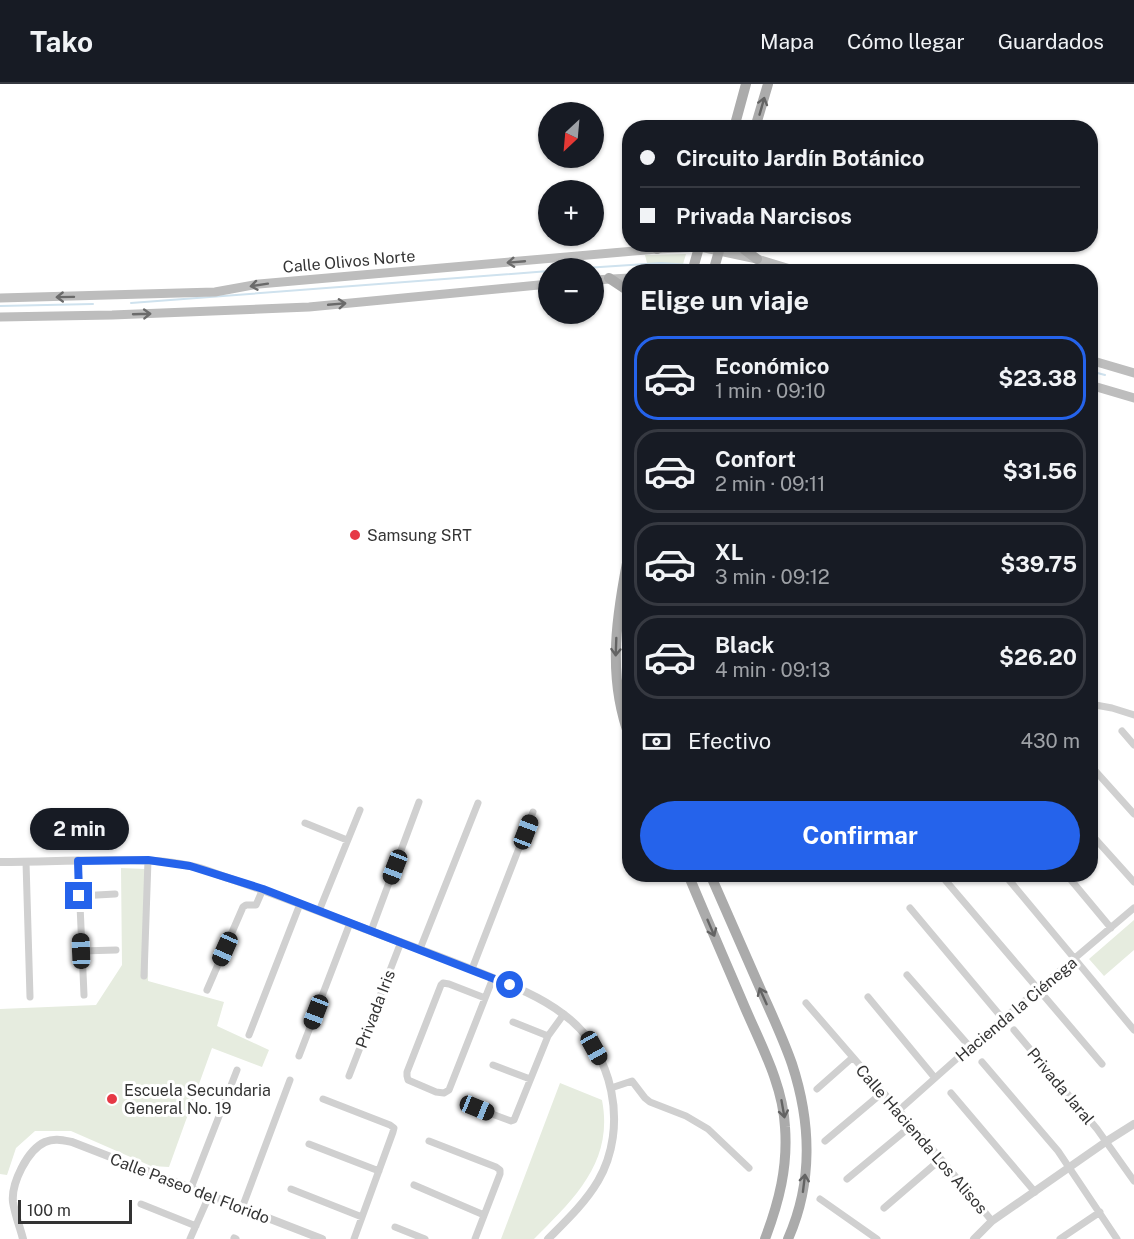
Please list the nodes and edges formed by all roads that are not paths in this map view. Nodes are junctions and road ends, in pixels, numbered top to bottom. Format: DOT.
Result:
graph roads {
  1 [pos="746,84"];
  2 [pos="768,84"];
  3 [pos="736,120"];
  4 [pos="757,120"];
  5 [pos="622,251"];
  6 [pos="735,252"];
  7 [pos="748,252"];
  8 [pos="757,259"];
  9 [pos="774,264"];
  10 [pos="609,278"];
  11 [pos="622,278"];
  12 [pos="604,279"];
  13 [pos="538,285"];
  14 [pos="622,287"];
  15 [pos="0,298"];
  16 [pos="0,317"];
  17 [pos="1098,362"];
  18 [pos="1134,373"];
  19 [pos="1098,388"];
  20 [pos="1134,398"];
  21 [pos="622,589"];
  22 [pos="1098,706"];
  23 [pos="622,709"];
  24 [pos="1134,715"];
  25 [pos="1122,731"];
  26 [pos="1134,745"];
  27 [pos="1098,774"];
  28 [pos="419,802"];
  29 [pos="478,804"];
  30 [pos="360,810"];
  31 [pos="533,812"];
  32 [pos="1134,814"];
  33 [pos="305,823"];
  34 [pos="347,840"];
  35 [pos="1098,842"];
  36 [pos="148,860"];
  37 [pos="78,861"];
  38 [pos="0,862"];
  39 [pos="26,862"];
  40 [pos="691,882"];
  41 [pos="714,882"];
  42 [pos="947,882"];
  43 [pos="1011,882"];
  44 [pos="1073,882"];
  45 [pos="1134,882"];
  46 [pos="263,889"];
  47 [pos="114,894"];
  48 [pos="79,896"];
  49 [pos="300,904"];
  50 [pos="910,908"];
  51 [pos="1134,908"];
  52 [pos="319,911"];
  53 [pos="350,923"];
  54 [pos="1111,928"];
  55 [pos="371,931"];
  56 [pos="401,942"];
  57 [pos="420,949"];
  58 [pos="116,950"];
  59 [pos="81,951"];
  60 [pos="1075,959"];
  61 [pos="472,969"];
  62 [pos="907,975"];
  63 [pos="144,976"];
  64 [pos="493,978"];
  65 [pos="1038,989"];
  66 [pos="207,990"];
  67 [pos="84,995"];
  68 [pos="30,997"];
  69 [pos="868,997"];
  70 [pos="485,998"];
  71 [pos="806,1003"];
  72 [pos="564,1014"];
  73 [pos="1003,1019"];
  74 [pos="513,1022"];
  75 [pos="1014,1030"];
  76 [pos="1134,1030"];
  77 [pos="249,1035"];
  78 [pos="548,1036"];
  79 [pos="970,1047"];
  80 [pos="299,1056"];
  81 [pos="852,1058"];
  82 [pos="982,1062"];
  83 [pos="1102,1064"];
  84 [pos="493,1065"];
  85 [pos="237,1070"];
  86 [pos="349,1076"];
  87 [pos="935,1078"];
  88 [pos="530,1079"];
  89 [pos="290,1080"];
  90 [pos="611,1088"];
  91 [pos="817,1089"];
  92 [pos="882,1093"];
  93 [pos="951,1093"];
  94 [pos="323,1099"];
  95 [pos="477,1108"];
  96 [pos="898,1111"];
  97 [pos="1134,1124"];
  98 [pos="911,1126"];
  99 [pos="429,1141"];
  100 [pos="825,1141"];
  101 [pos="1107,1141"];
  102 [pos="309,1144"];
  103 [pos="941,1159"];
  104 [pos="749,1168"];
  105 [pos="1069,1168"];
  106 [pos="379,1171"];
  107 [pos="847,1179"];
  108 [pos="1134,1181"];
  109 [pos="414,1185"];
  110 [pos="191,1188"];
  111 [pos="291,1189"];
  112 [pos="1035,1192"];
  113 [pos="209,1196"];
  114 [pos="820,1199"];
  115 [pos="141,1204"];
  116 [pos="242,1208"];
  117 [pos="884,1208"];
  118 [pos="1100,1212"];
  119 [pos="484,1215"];
  120 [pos="362,1217"];
  121 [pos="992,1221"];
  122 [pos="196,1226"];
  123 [pos="395,1227"];
  124 [pos="23,1239"];
  125 [pos="190,1239"];
  126 [pos="322,1239"];
  127 [pos="354,1239"];
  128 [pos="425,1239"];
  129 [pos="475,1239"];
  130 [pos="548,1239"];
  131 [pos="765,1239"];
  132 [pos="788,1239"];
  133 [pos="877,1239"];
  134 [pos="974,1239"];
  135 [pos="1061,1239"];
  136 [pos="1118,1239"];
  1 -- 3 [label="main road"];
  4 -- 2 [label="main road, one-way"];
  5 -- 15 [label="main road, Calle Olivos Norte, one-way"];
  6 -- 8 [label="main road, Calle Olivos Norte"];
  7 -- 8 [label="main road"];
  8 -- 9 [label="main road, Calle Olivos Norte"];
  10 -- 11 [label="main road"];
  10 -- 12 [label="main road"];
  10 -- 14 [label="main road"];
  16 -- 13 [label="main road, one-way"];
  17 -- 18 [label="main road"];
  19 -- 20 [label="main road"];
  21 -- 23 [label="main road, one-way"];
  22 -- 24 [label="street"];
  25 -- 26 [label="street"];
  27 -- 32 [label="street"];
  28 -- 55 [label="street"];
  29 -- 57 [label="street"];
  30 -- 34 [label="street"];
  31 -- 61 [label="street"];
  33 -- 34 [label="street"];
  34 -- 52 [label="street"];
  35 -- 45 [label="street"];
  36 -- 37 [label="street"];
  36 -- 46 [label="street"];
  36 -- 63 [label="street"];
  37 -- 39 [label="street"];
  37 -- 48 [label="street"];
  38 -- 39 [label="street"];
  39 -- 68 [label="street"];
  40 -- 131 [label="main road, one-way"];
  132 -- 41 [label="main road, one-way"];
  42 -- 65 [label="street"];
  43 -- 60 [label="street"];
  44 -- 54 [label="street"];
  46 -- 49 [label="street"];
  46 -- 66 [label="street"];
  47 -- 48 [label="street"];
  48 -- 59 [label="street"];
  49 -- 52 [label="street"];
  49 -- 77 [label="street"];
  50 -- 73 [label="street"];
  51 -- 54 [label="street, Hacienda la Ciénega"];
  52 -- 53 [label="street"];
  53 -- 55 [label="street"];
  53 -- 80 [label="street"];
  54 -- 60 [label="street, Hacienda la Ciénega"];
  55 -- 56 [label="street"];
  56 -- 57 [label="street"];
  56 -- 86 [label="street, Privada Iris"];
  57 -- 61 [label="street"];
  58 -- 59 [label="street"];
  59 -- 67 [label="street"];
  60 -- 65 [label="street, Hacienda la Ciénega"];
  60 -- 76 [label="street"];
  61 -- 64 [label="street"];
  62 -- 79 [label="street"];
  64 -- 70 [label="street"];
  64 -- 72 [label="street"];
  65 -- 73 [label="street, Hacienda la Ciénega"];
  65 -- 83 [label="street"];
  69 -- 87 [label="street"];
  70 -- 70 [label="street"];
  71 -- 81 [label="street, Calle Hacienda Los Alisos"];
  72 -- 78 [label="street"];
  72 -- 90 [label="street"];
  73 -- 79 [label="street, Hacienda la Ciénega"];
  74 -- 78 [label="street"];
  75 -- 101 [label="street, Privada Jaral"];
  78 -- 88 [label="street"];
  79 -- 87 [label="street, Hacienda la Ciénega"];
  81 -- 91 [label="street"];
  81 -- 92 [label="street, Calle Hacienda Los Alisos"];
  82 -- 105 [label="street"];
  84 -- 88 [label="street"];
  85 -- 110 [label="street"];
  87 -- 96 [label="street, Hacienda la Ciénega"];
  88 -- 95 [label="street"];
  89 -- 116 [label="street"];
  90 -- 104 [label="street"];
  90 -- 130 [label="street"];
  92 -- 96 [label="street, Calle Hacienda Los Alisos"];
  92 -- 100 [label="street"];
  93 -- 112 [label="street"];
  94 -- 106 [label="street"];
  96 -- 98 [label="street, Calle Hacienda Los Alisos"];
  97 -- 101 [label="street"];
  98 -- 103 [label="street, Calle Hacienda Los Alisos"];
  98 -- 107 [label="street"];
  99 -- 119 [label="street"];
  101 -- 105 [label="street"];
  101 -- 108 [label="street, Privada Jaral"];
  102 -- 106 [label="street"];
  103 -- 117 [label="street"];
  103 -- 121 [label="street, Calle Hacienda Los Alisos"];
  105 -- 112 [label="street"];
  105 -- 118 [label="street"];
  106 -- 120 [label="street"];
  109 -- 119 [label="street"];
  110 -- 113 [label="street, Calle Paseo del Florido"];
  110 -- 124 [label="street, Calle Paseo del Florido"];
  111 -- 120 [label="street"];
  112 -- 121 [label="street"];
  113 -- 116 [label="street, Calle Paseo del Florido"];
  113 -- 122 [label="street"];
  114 -- 133 [label="street"];
  115 -- 122 [label="street"];
  116 -- 126 [label="street, Calle Paseo del Florido"];
  118 -- 135 [label="street"];
  118 -- 136 [label="street"];
  119 -- 129 [label="street"];
  120 -- 127 [label="street"];
  121 -- 134 [label="street"];
  122 -- 125 [label="street"];
  123 -- 128 [label="street"];
}
